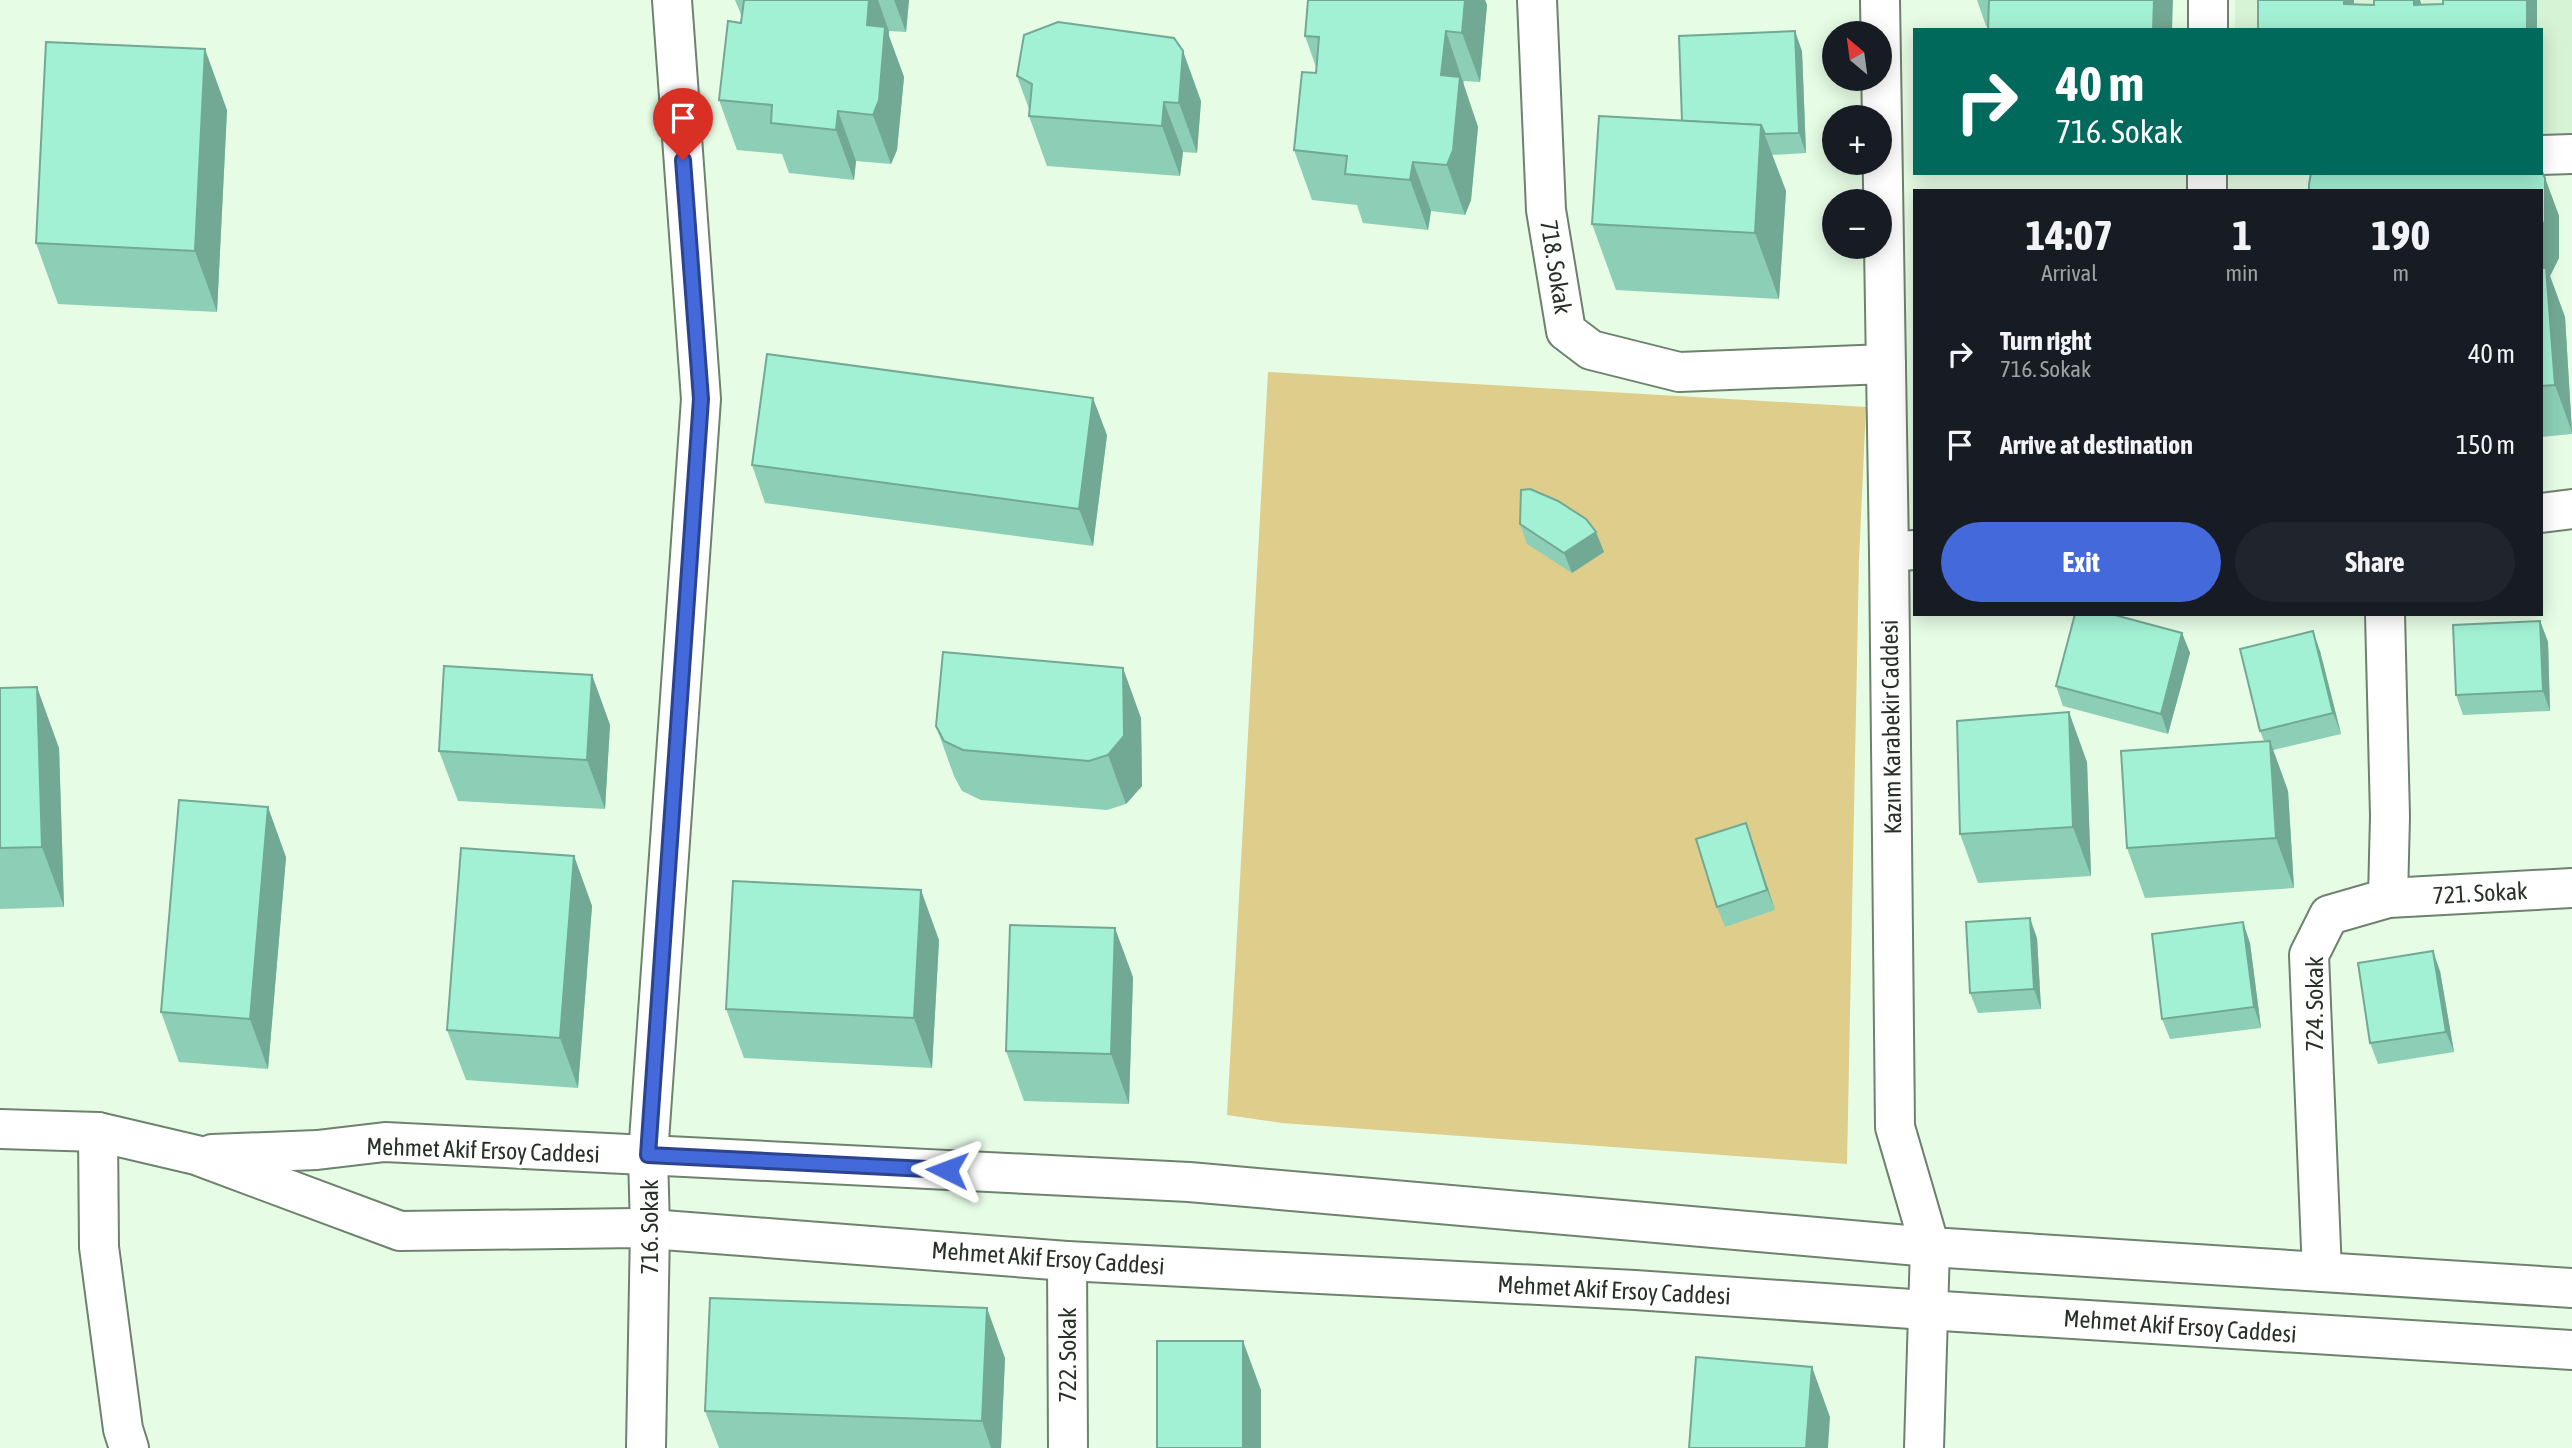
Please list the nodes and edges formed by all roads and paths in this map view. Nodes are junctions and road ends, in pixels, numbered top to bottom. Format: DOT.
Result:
graph roads {
  1 [pos="672,0"];
  2 [pos="1537,0"];
  3 [pos="1880,0"];
  4 [pos="2208,0"];
  5 [pos="2208,28"];
  6 [pos="2572,154"];
  7 [pos="2543,155"];
  8 [pos="1886,364"];
  9 [pos="2572,509"];
  10 [pos="2543,513"];
  11 [pos="1902,551"];
  12 [pos="2385,616"];
  13 [pos="2572,888"];
  14 [pos="2388,898"];
  15 [pos="0,1129"];
  16 [pos="99,1132"];
  17 [pos="196,1155"];
  18 [pos="648,1155"];
  19 [pos="650,1229"];
  20 [pos="1930,1248"];
  21 [pos="1067,1261"];
  22 [pos="2322,1272"];
  23 [pos="2572,1288"];
  24 [pos="1926,1310"];
  25 [pos="2572,1350"];
  26 [pos="129,1448"];
  27 [pos="646,1448"];
  28 [pos="1068,1448"];
  29 [pos="1924,1448"];
  1 -- 18 [label="street, 716. Sokak"];
  2 -- 8 [label="street, 718. Sokak"];
  3 -- 8 [label="street, Kazım Karabekir Caddesi"];
  4 -- 5 [label="street"];
  6 -- 7 [label="street"];
  8 -- 11 [label="street, Kazım Karabekir Caddesi"];
  9 -- 10 [label="street"];
  11 -- 20 [label="street, Kazım Karabekir Caddesi"];
  12 -- 14 [label="street"];
  13 -- 14 [label="street, 721. Sokak"];
  14 -- 22 [label="street, 724. Sokak"];
  15 -- 16 [label="street"];
  16 -- 17 [label="street"];
  16 -- 26 [label="street"];
  17 -- 18 [label="street, Mehmet Akif Ersoy Caddesi"];
  17 -- 19 [label="street, Mehmet Akif Ersoy Caddesi"];
  18 -- 19 [label="street, 716. Sokak"];
  18 -- 20 [label="street, Mehmet Akif Ersoy Caddesi"];
  19 -- 21 [label="street, Mehmet Akif Ersoy Caddesi"];
  19 -- 27 [label="street, 716. Sokak"];
  20 -- 22 [label="street, Mehmet Akif Ersoy Caddesi"];
  20 -- 24 [label="street, Kazım Karabekir Caddesi"];
  21 -- 24 [label="street, Mehmet Akif Ersoy Caddesi"];
  21 -- 28 [label="street, 722. Sokak"];
  22 -- 23 [label="street, Mehmet Akif Ersoy Caddesi"];
  24 -- 25 [label="street, Mehmet Akif Ersoy Caddesi"];
  24 -- 29 [label="street, Kazım Karabekir Caddesi"];
}
